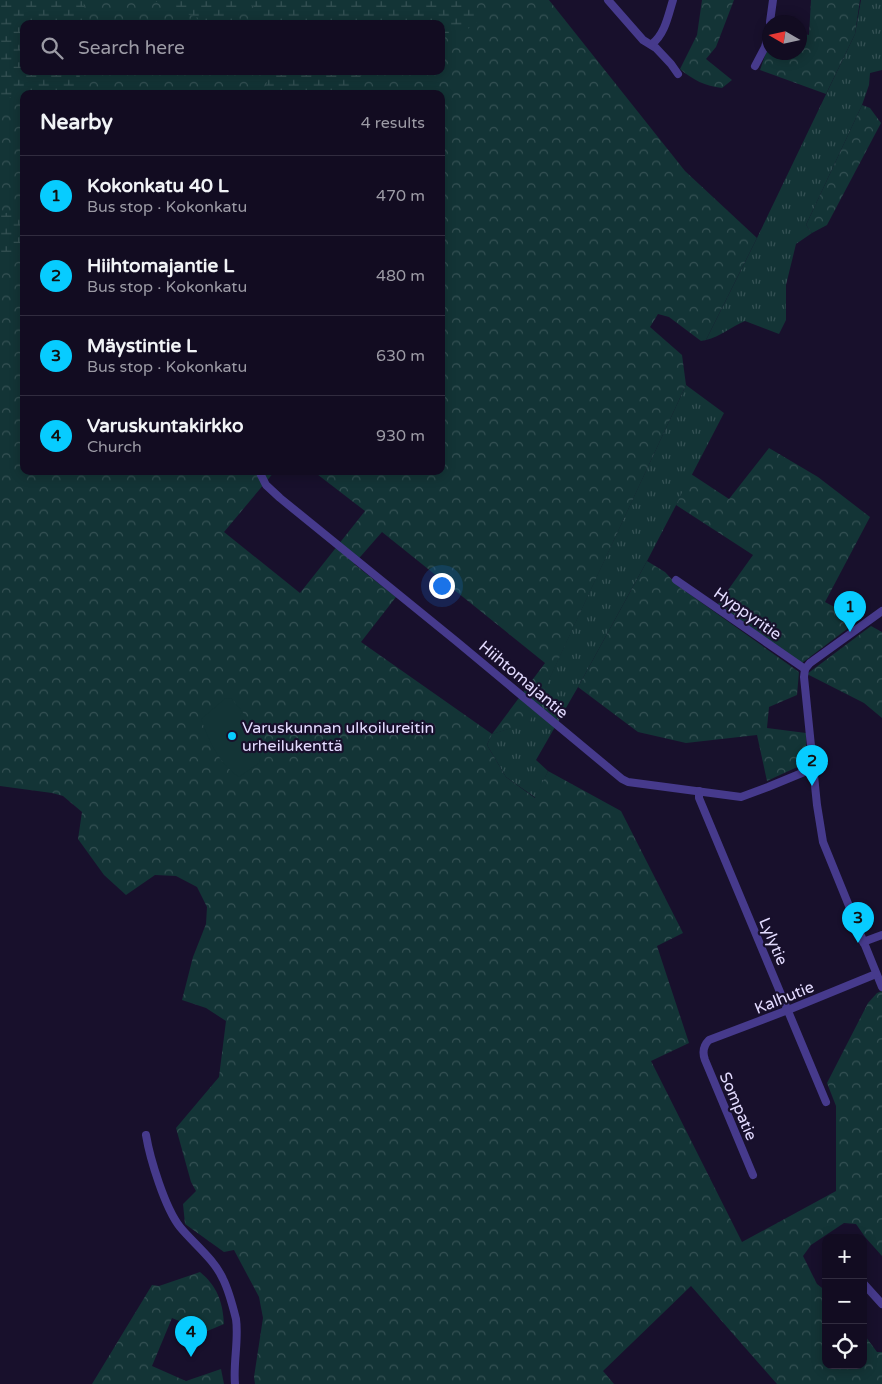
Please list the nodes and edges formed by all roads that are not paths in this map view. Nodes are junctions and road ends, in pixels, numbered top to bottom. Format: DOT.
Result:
graph roads {
  1 [pos="608,0"];
  2 [pos="673,0"];
  3 [pos="773,0"];
  4 [pos="771,15"];
  5 [pos="652,44"];
  6 [pos="762,52"];
  7 [pos="754,66"];
  8 [pos="678,74"];
  9 [pos="260,475"];
  10 [pos="676,580"];
  11 [pos="882,611"];
  12 [pos="805,669"];
  13 [pos="814,768"];
  14 [pos="699,791"];
  15 [pos="882,935"];
  16 [pos="863,942"];
  17 [pos="876,974"];
  18 [pos="882,987"];
  19 [pos="788,1010"];
  20 [pos="704,1048"];
  21 [pos="826,1102"];
  22 [pos="146,1135"];
  23 [pos="753,1175"];
  24 [pos="867,1288"];
  25 [pos="882,1304"];
  26 [pos="235,1384"];
  1 -- 5 [label="street"];
  2 -- 5 [label="street"];
  3 -- 4 [label="street"];
  5 -- 8 [label="street"];
  6 -- 7 [label="street"];
  9 -- 14 [label="street, Hiihtomajantie"];
  10 -- 12 [label="street, Hyppyritie"];
  11 -- 12 [label="street"];
  12 -- 13 [label="street"];
  13 -- 14 [label="street, Hiihtomajantie"];
  13 -- 16 [label="street"];
  14 -- 19 [label="street, Lylytie"];
  15 -- 16 [label="street"];
  16 -- 17 [label="street"];
  17 -- 18 [label="street"];
  17 -- 19 [label="street, Kalhutie"];
  19 -- 20 [label="street, Kalhutie"];
  19 -- 21 [label="street, Lylytie"];
  20 -- 23 [label="street, Sompatie"];
  22 -- 26 [label="street"];
  24 -- 25 [label="street"];
}
